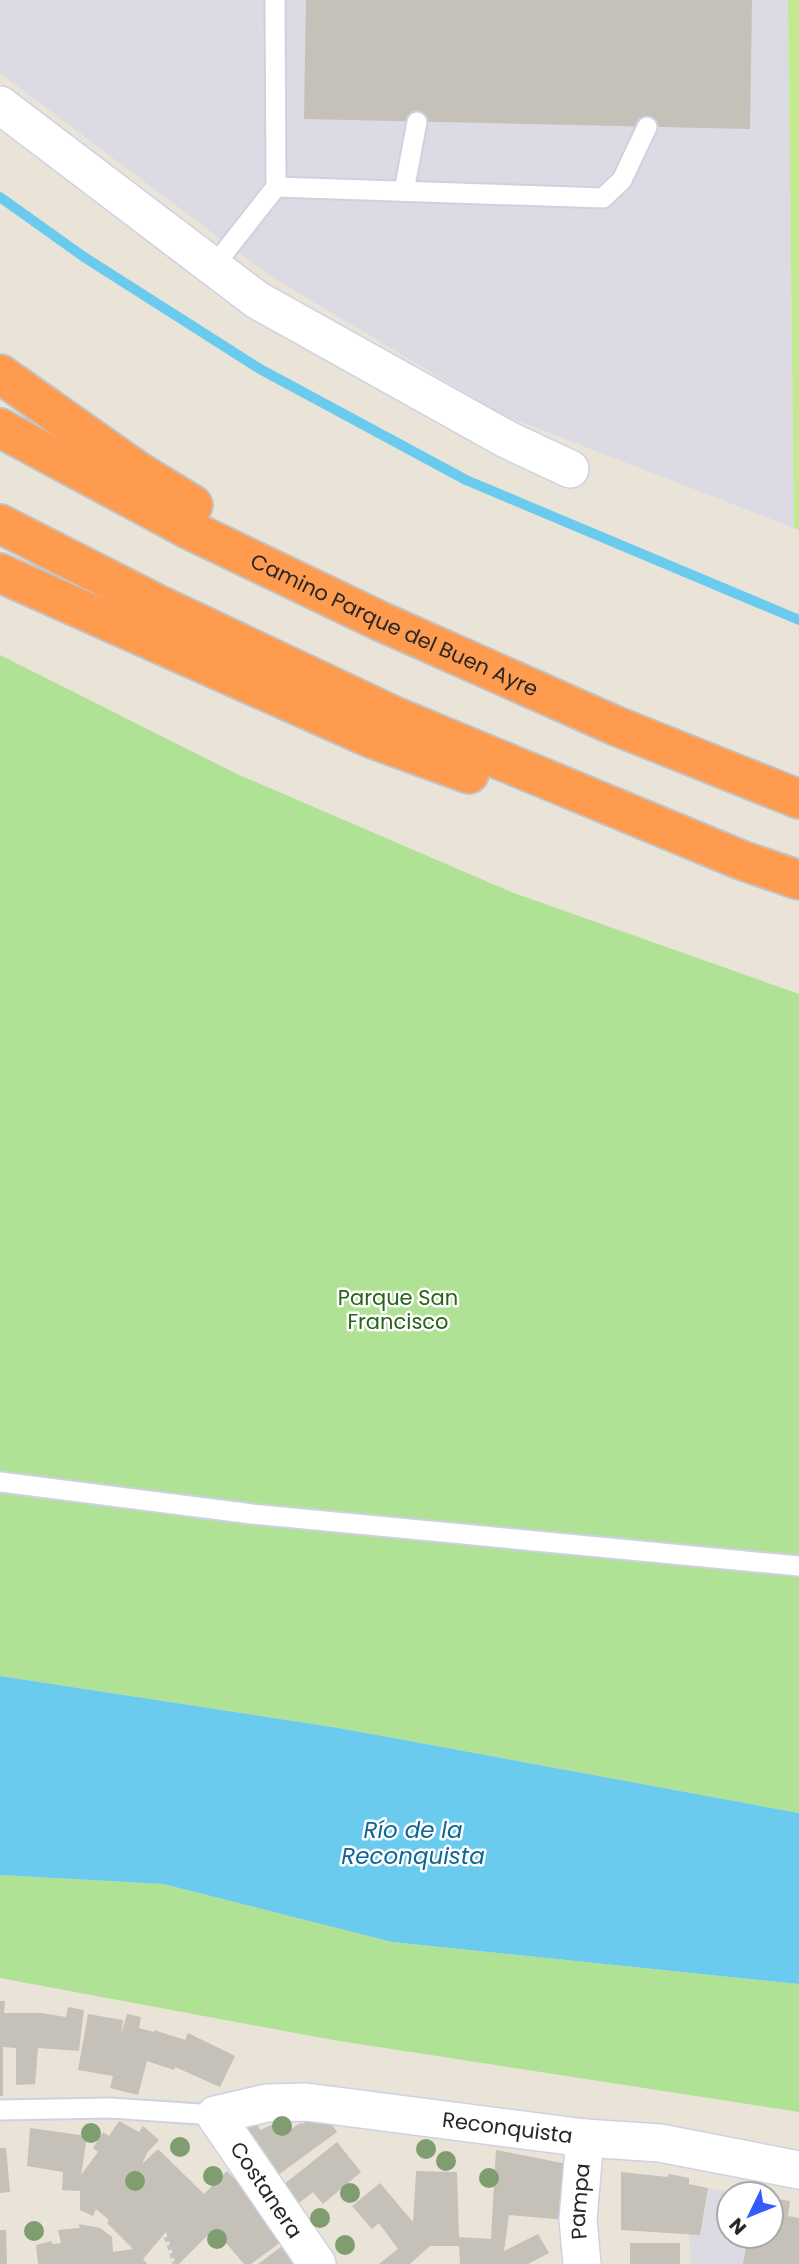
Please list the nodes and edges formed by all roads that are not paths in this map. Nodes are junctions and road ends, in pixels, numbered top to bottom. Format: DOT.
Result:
graph roads {
  1 [pos="275,0"];
  2 [pos="0,105"];
  3 [pos="417,122"];
  4 [pos="647,127"];
  5 [pos="276,187"];
  6 [pos="404,191"];
  7 [pos="213,267"];
  8 [pos="0,374"];
  9 [pos="0,428"];
  10 [pos="570,469"];
  11 [pos="0,524"];
  12 [pos="0,573"];
  13 [pos="382,622"];
  14 [pos="799,799"];
  15 [pos="741,860"];
  16 [pos="799,880"];
  17 [pos="0,1482"];
  18 [pos="799,1566"];
  19 [pos="0,2110"];
  20 [pos="215,2116"];
  21 [pos="585,2138"];
  22 [pos="799,2170"];
  23 [pos="317,2264"];
  24 [pos="582,2264"];
  1 -- 5 [label="lane"];
  2 -- 7 [label="street"];
  3 -- 6 [label="lane"];
  4 -- 6 [label="lane"];
  5 -- 6 [label="lane"];
  5 -- 7 [label="lane"];
  7 -- 10 [label="street"];
  8 -- 13 [label="highway"];
  9 -- 13 [label="highway, Camino Parque del Buen Ayre"];
  11 -- 15 [label="highway"];
  12 -- 15 [label="highway"];
  13 -- 14 [label="highway, Camino Parque del Buen Ayre"];
  15 -- 16 [label="highway"];
  17 -- 18 [label="lane"];
  19 -- 20 [label="lane"];
  20 -- 21 [label="street, Reconquista"];
  20 -- 23 [label="street, Costanera"];
  21 -- 22 [label="street, Reconquista"];
  21 -- 24 [label="street, Pampa"];
}
